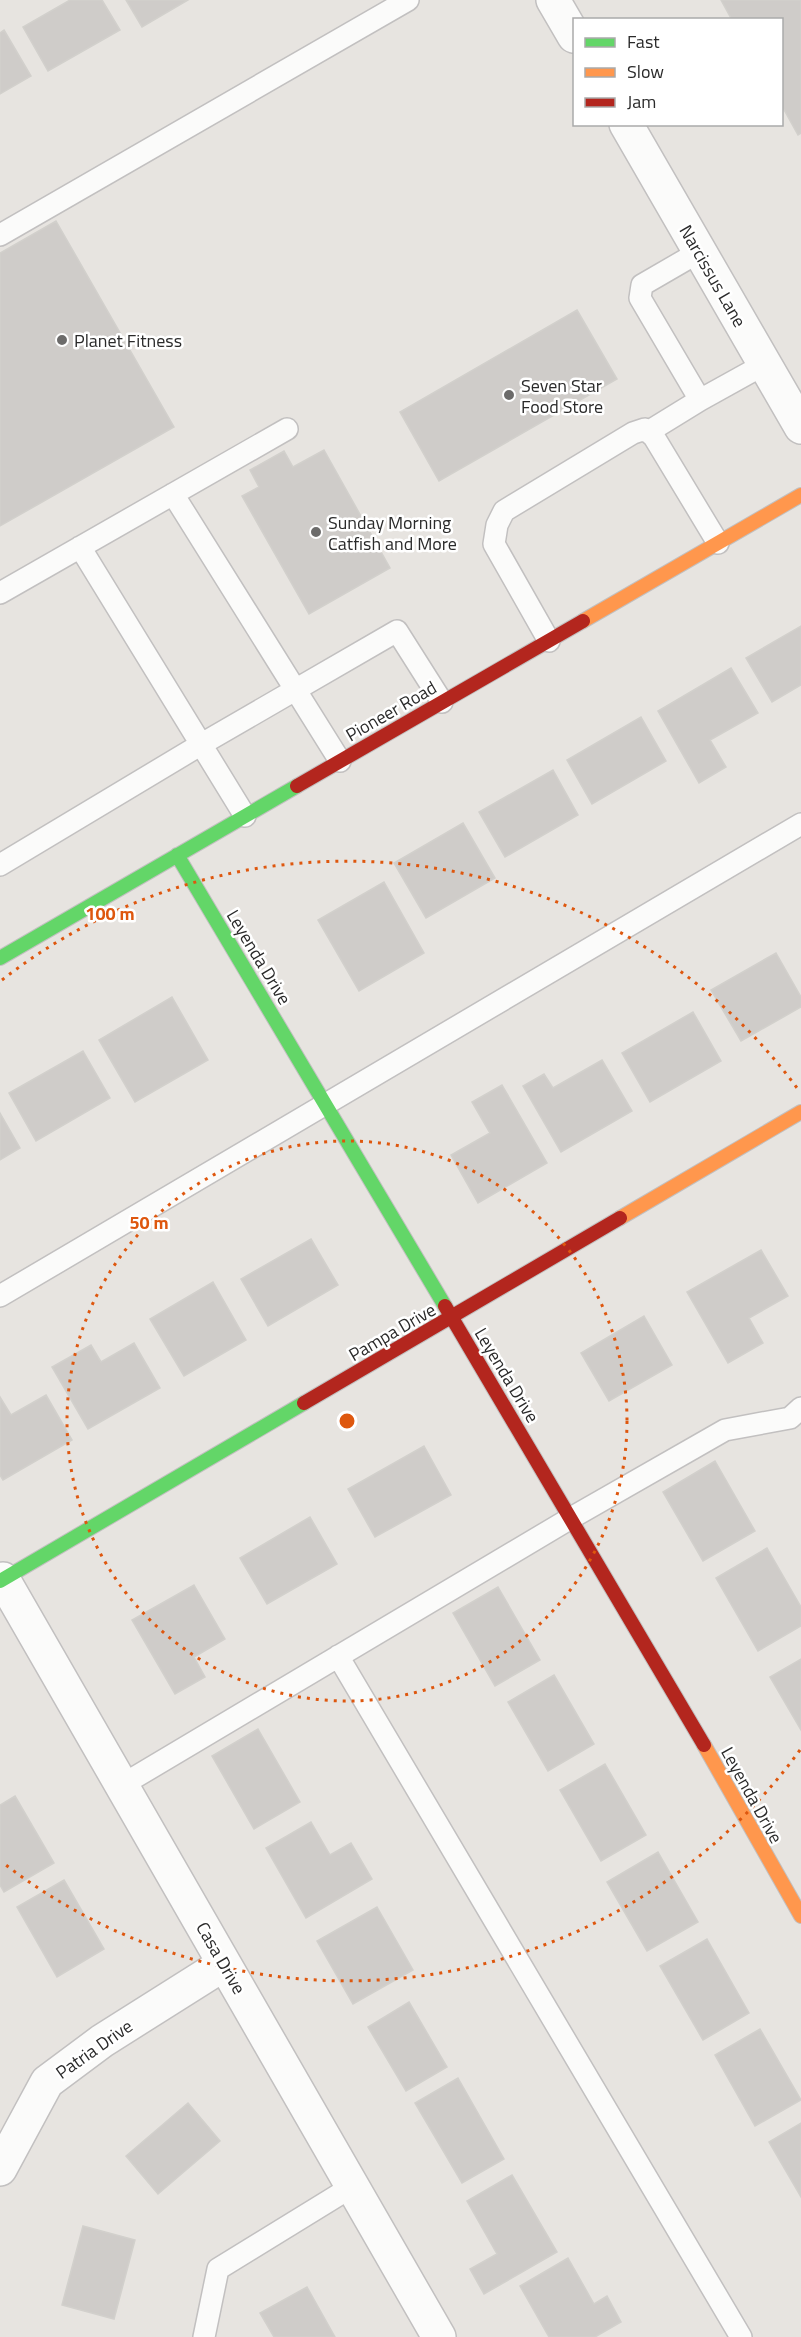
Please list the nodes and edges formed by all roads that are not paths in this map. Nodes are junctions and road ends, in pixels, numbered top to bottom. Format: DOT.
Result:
graph roads {
  1 [pos="408,0"];
  2 [pos="553,0"];
  3 [pos="573,34"];
  4 [pos="627,126"];
  5 [pos="0,235"];
  6 [pos="699,252"];
  7 [pos="765,364"];
  8 [pos="700,400"];
  9 [pos="801,427"];
  10 [pos="287,429"];
  11 [pos="648,432"];
  12 [pos="173,494"];
  13 [pos="801,495"];
  14 [pos="718,543"];
  15 [pos="80,547"];
  16 [pos="0,593"];
  17 [pos="549,640"];
  18 [pos="297,689"];
  19 [pos="442,702"];
  20 [pos="200,745"];
  21 [pos="340,761"];
  22 [pos="244,816"];
  23 [pos="801,824"];
  24 [pos="177,855"];
  25 [pos="0,865"];
  26 [pos="0,958"];
  27 [pos="325,1104"];
  28 [pos="801,1112"];
  29 [pos="0,1296"];
  30 [pos="452,1318"];
  31 [pos="800,1412"];
  32 [pos="571,1518"];
  33 [pos="2,1580"];
  34 [pos="338,1656"];
  35 [pos="122,1785"];
  36 [pos="801,1916"];
  37 [pos="224,1964"];
  38 [pos="0,2169"];
  39 [pos="352,2186"];
  40 [pos="204,2337"];
  41 [pos="440,2337"];
  42 [pos="741,2337"];
  1 -- 5 [label="lane"];
  2 -- 3 [label="street"];
  4 -- 6 [label="street, Narcissus Lane"];
  6 -- 7 [label="street, Narcissus Lane"];
  6 -- 8 [label="lane"];
  7 -- 8 [label="lane"];
  7 -- 9 [label="street, Narcissus Lane"];
  8 -- 11 [label="lane"];
  10 -- 12 [label="lane"];
  11 -- 14 [label="lane"];
  11 -- 17 [label="lane"];
  12 -- 15 [label="lane"];
  12 -- 18 [label="lane"];
  13 -- 14 [label="street, Pioneer Road"];
  14 -- 17 [label="street, Pioneer Road"];
  15 -- 16 [label="lane"];
  15 -- 20 [label="lane"];
  17 -- 19 [label="street, Pioneer Road"];
  18 -- 19 [label="lane"];
  18 -- 20 [label="lane"];
  18 -- 21 [label="lane"];
  19 -- 21 [label="street, Pioneer Road"];
  20 -- 22 [label="lane"];
  20 -- 25 [label="lane"];
  21 -- 22 [label="street, Pioneer Road"];
  22 -- 24 [label="street, Pioneer Road"];
  23 -- 27 [label="lane"];
  24 -- 26 [label="street, Pioneer Road"];
  24 -- 27 [label="street, Leyenda Drive"];
  27 -- 29 [label="lane"];
  27 -- 30 [label="street, Leyenda Drive"];
  28 -- 30 [label="street, Pampa Drive"];
  30 -- 32 [label="street, Leyenda Drive"];
  30 -- 33 [label="street, Pampa Drive"];
  31 -- 32 [label="lane"];
  32 -- 34 [label="lane"];
  32 -- 36 [label="street, Leyenda Drive"];
  33 -- 35 [label="street, Casa Drive"];
  34 -- 35 [label="lane"];
  34 -- 42 [label="lane"];
  35 -- 37 [label="street, Casa Drive"];
  37 -- 38 [label="street, Patria Drive"];
  37 -- 39 [label="street, Casa Drive"];
  39 -- 40 [label="lane"];
  39 -- 41 [label="street, Casa Drive"];
}
